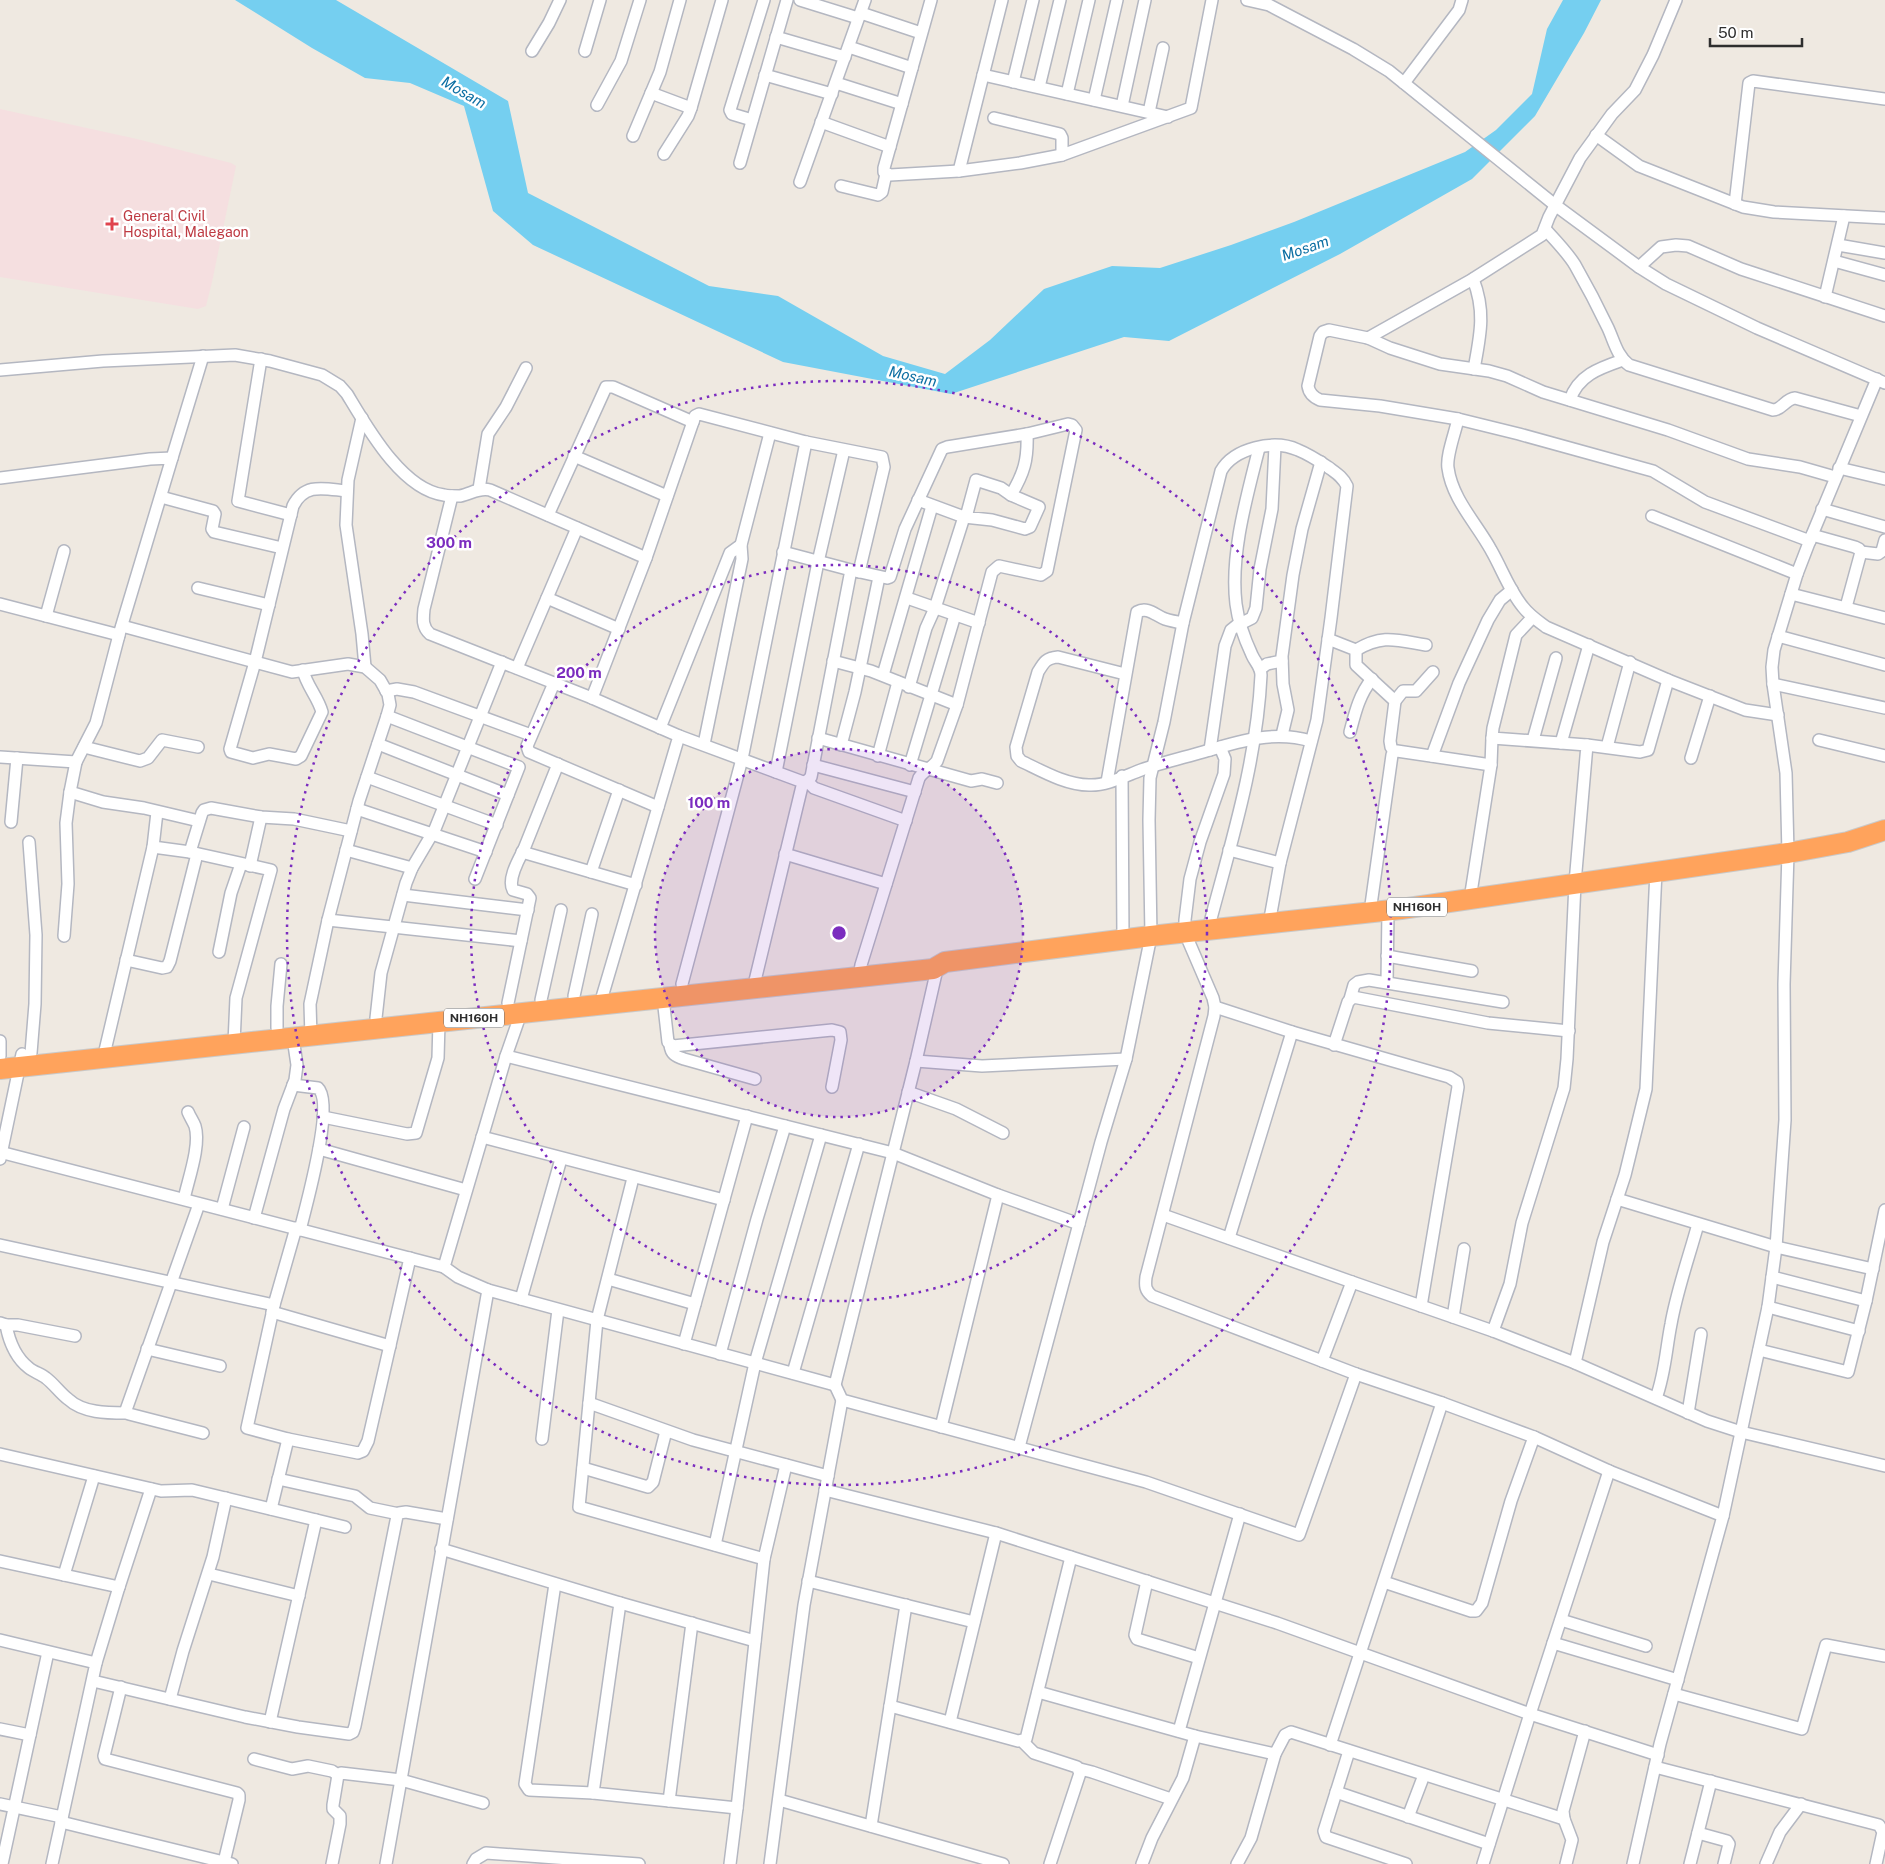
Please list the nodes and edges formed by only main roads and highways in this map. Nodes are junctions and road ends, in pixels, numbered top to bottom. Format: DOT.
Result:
graph roads {
  1 [pos="1885,830"];
  2 [pos="754,982"];
  3 [pos="602,998"];
  4 [pos="515,1008"];
  5 [pos="298,1032"];
  6 [pos="0,1056"];
  7 [pos="24,1058"];
  8 [pos="0,1068"];
  1 -- 2 [label="highway, NH160H"];
  2 -- 3 [label="highway, NH160H"];
  2 -- 3 [label="highway, NH160H"];
  3 -- 4 [label="highway, NH160H"];
  3 -- 4 [label="highway, NH160H"];
  4 -- 5 [label="highway, NH160H"];
  4 -- 5 [label="highway, NH160H"];
  5 -- 7 [label="highway, NH160H"];
  6 -- 7 [label="highway, NH160H"];
  7 -- 8 [label="highway, NH160H"];
}
